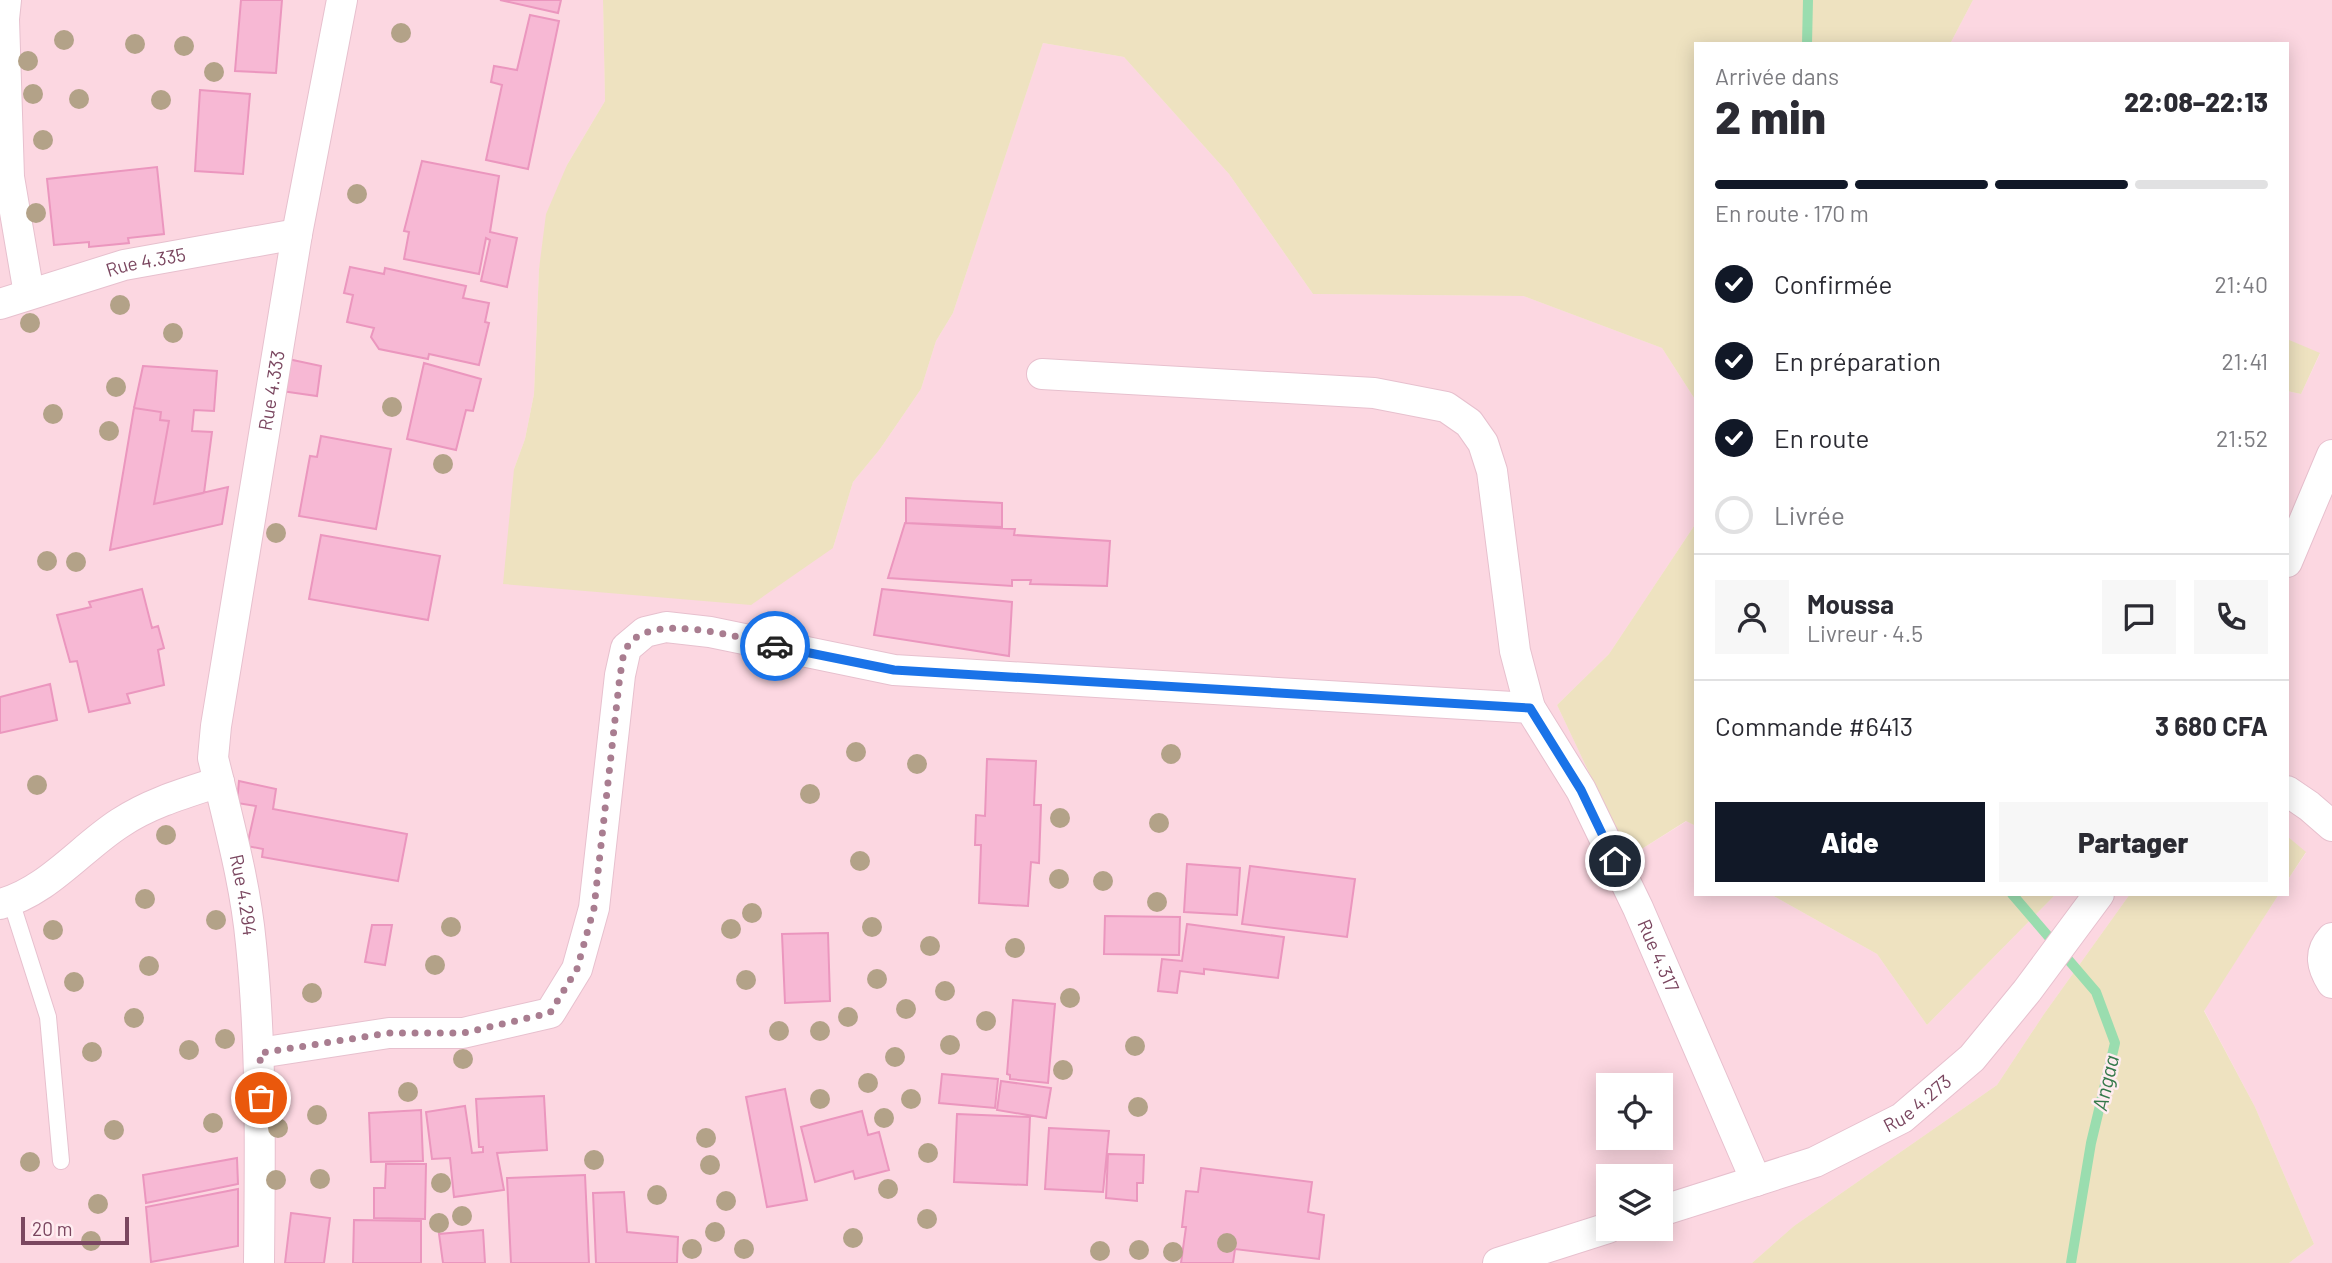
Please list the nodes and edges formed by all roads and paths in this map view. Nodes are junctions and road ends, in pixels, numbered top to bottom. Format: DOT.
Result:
graph roads {
  1 [pos="6,0"];
  2 [pos="342,0"];
  3 [pos="297,234"];
  4 [pos="29,294"];
  5 [pos="0,304"];
  6 [pos="1042,374"];
  7 [pos="2332,455"];
  8 [pos="2289,557"];
  9 [pos="1530,708"];
  10 [pos="219,782"];
  11 [pos="2289,792"];
  12 [pos="2332,826"];
  13 [pos="2098,896"];
  14 [pos="5,902"];
  15 [pos="2332,938"];
  16 [pos="2332,983"];
  17 [pos="260,1053"];
  18 [pos="61,1161"];
  19 [pos="1756,1181"];
  20 [pos="1673,1207"];
  21 [pos="1596,1232"];
  22 [pos="259,1263"];
  23 [pos="1498,1263"];
  1 -- 4 [label="street"];
  2 -- 3 [label="street, Rue 4.333"];
  3 -- 4 [label="street, Rue 4.335"];
  3 -- 10 [label="street, Rue 4.333"];
  4 -- 5 [label="street, Rue 4.335"];
  6 -- 9 [label="street, Rue 4.317"];
  7 -- 8 [label="street"];
  9 -- 17 [label="street"];
  9 -- 19 [label="street, Rue 4.317"];
  10 -- 14 [label="street"];
  10 -- 17 [label="street, Rue 4.294"];
  11 -- 12 [label="street"];
  13 -- 19 [label="street, Rue 4.273"];
  14 -- 18 [label="lane"];
  15 -- 16 [label="street"];
  17 -- 22 [label="street, Rue 4.294"];
  19 -- 20 [label="street, Rue 4.273"];
  21 -- 23 [label="street"];
}
